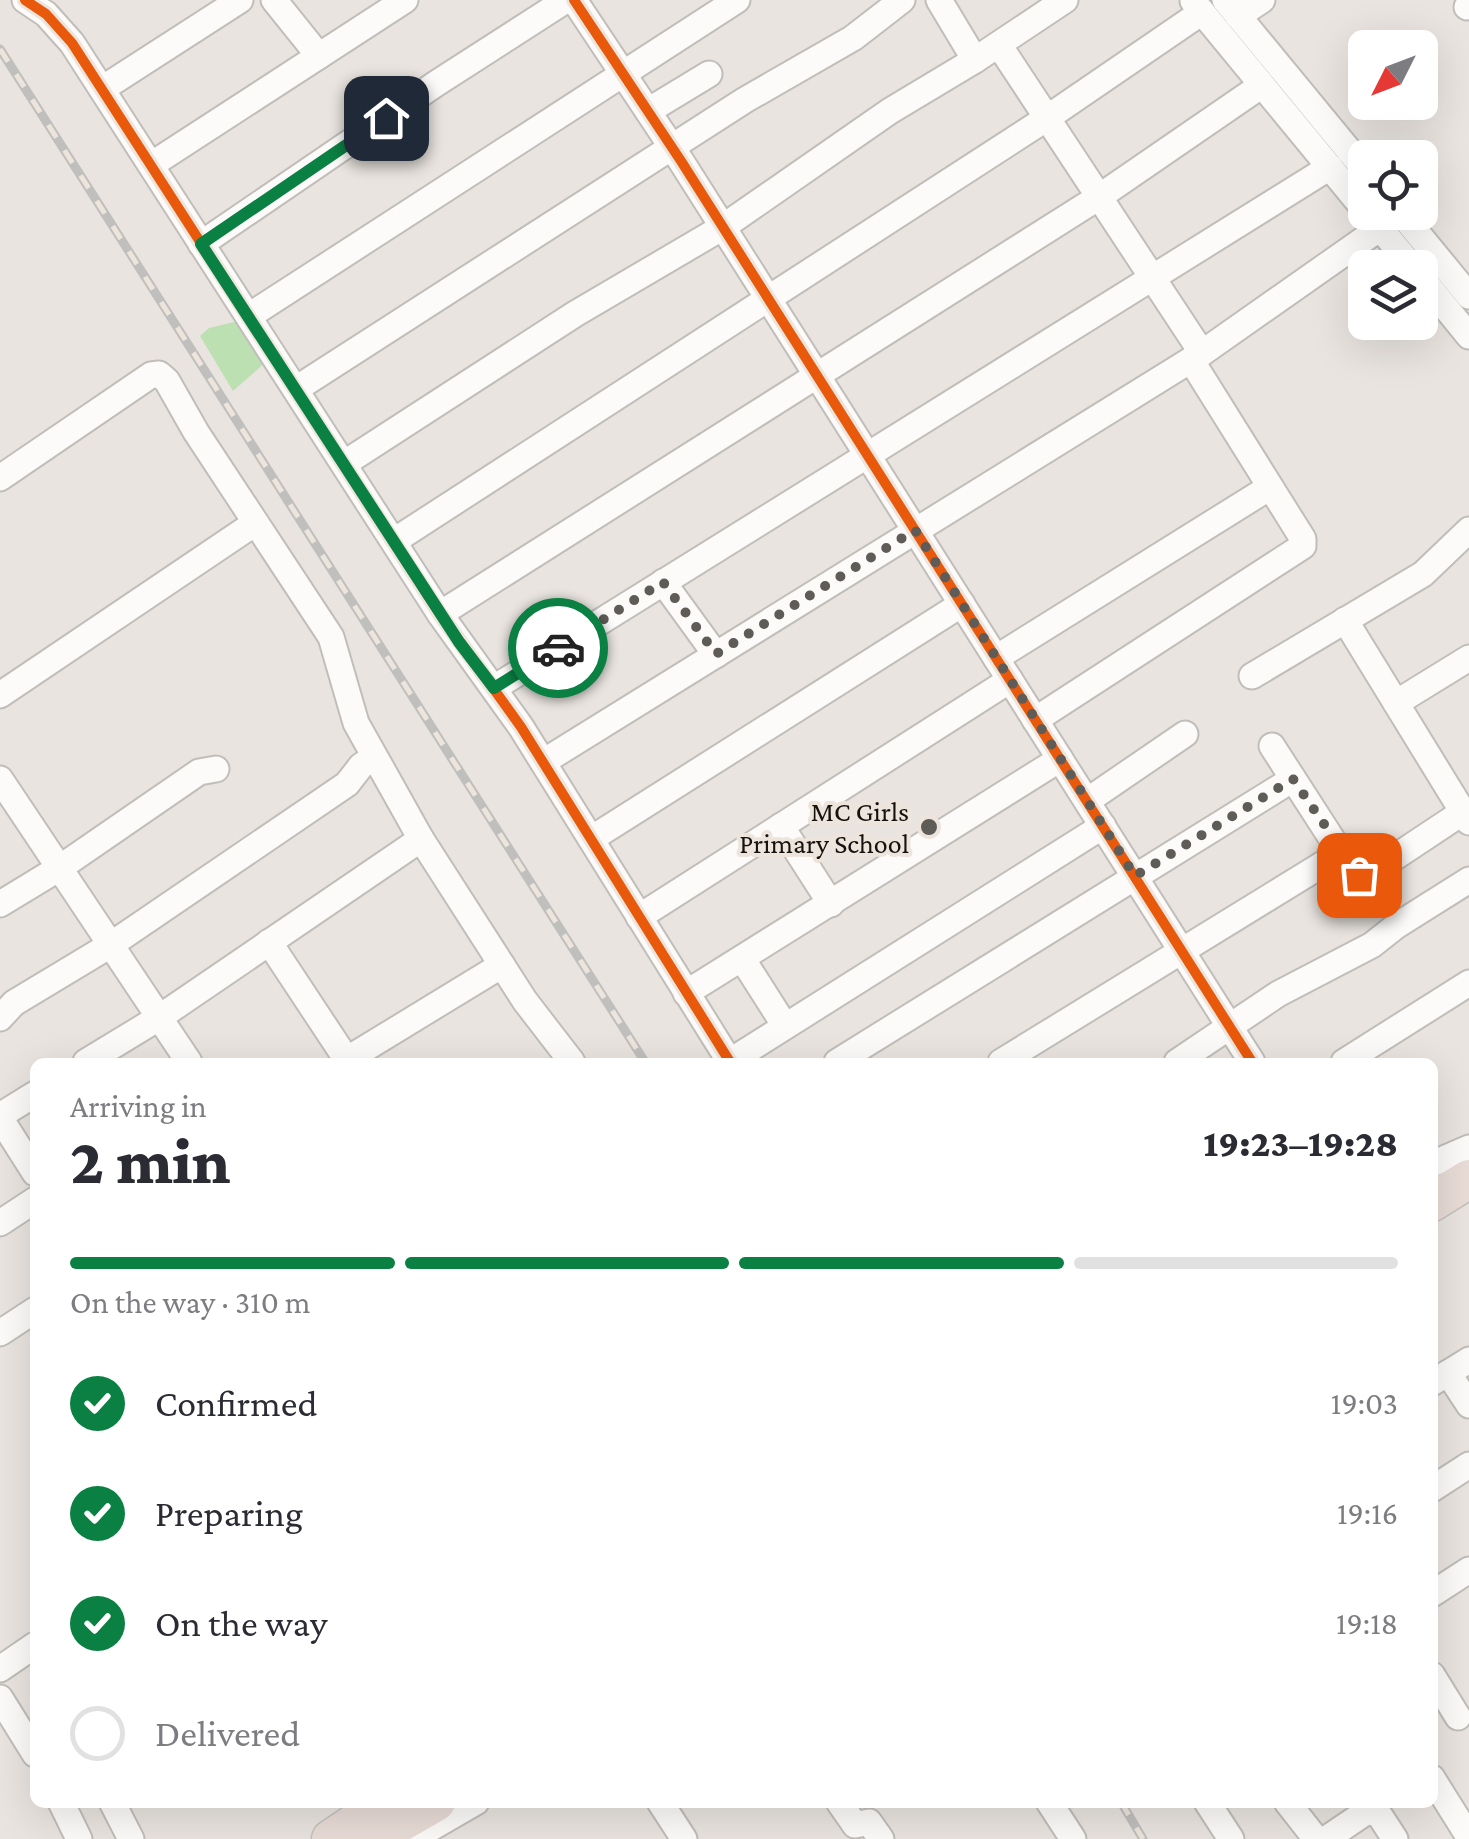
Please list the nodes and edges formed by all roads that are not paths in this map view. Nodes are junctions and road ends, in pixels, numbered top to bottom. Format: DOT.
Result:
graph roads {
  1 [pos="240,0"];
  2 [pos="274,0"];
  3 [pos="405,0"];
  4 [pos="566,0"];
  5 [pos="574,0"];
  6 [pos="737,0"];
  7 [pos="902,0"];
  8 [pos="939,0"];
  9 [pos="1065,0"];
  10 [pos="1262,0"];
  11 [pos="46,5"];
  12 [pos="1197,6"];
  13 [pos="1232,8"];
  14 [pos="999,44"];
  15 [pos="318,56"];
  16 [pos="976,60"];
  17 [pos="622,72"];
  18 [pos="709,74"];
  19 [pos="1262,85"];
  20 [pos="102,90"];
  21 [pos="648,111"];
  22 [pos="1047,118"];
  23 [pos="673,149"];
  24 [pos="1348,149"];
  25 [pos="151,165"];
  26 [pos="1330,167"];
  27 [pos="1348,185"];
  28 [pos="1099,196"];
  29 [pos="723,227"];
  30 [pos="1360,230"];
  31 [pos="1394,230"];
  32 [pos="201,244"];
  33 [pos="1153,278"];
  34 [pos="1469,296"];
  35 [pos="768,298"];
  36 [pos="1438,298"];
  37 [pos="249,316"];
  38 [pos="1469,336"];
  39 [pos="1196,357"];
  40 [pos="816,374"];
  41 [pos="296,389"];
  42 [pos="867,454"];
  43 [pos="345,463"];
  44 [pos="0,478"];
  45 [pos="1270,487"];
  46 [pos="255,523"];
  47 [pos="915,530"];
  48 [pos="1469,530"];
  49 [pos="394,541"];
  50 [pos="663,582"];
  51 [pos="962,604"];
  52 [pos="440,614"];
  53 [pos="1345,620"];
  54 [pos="716,654"];
  55 [pos="1469,658"];
  56 [pos="1003,669"];
  57 [pos="1252,676"];
  58 [pos="494,688"];
  59 [pos="0,695"];
  60 [pos="1396,704"];
  61 [pos="1036,720"];
  62 [pos="1185,734"];
  63 [pos="1272,746"];
  64 [pos="373,758"];
  65 [pos="1060,759"];
  66 [pos="542,762"];
  67 [pos="216,769"];
  68 [pos="0,779"];
  69 [pos="1293,779"];
  70 [pos="1087,801"];
  71 [pos="1466,817"];
  72 [pos="781,826"];
  73 [pos="1103,826"];
  74 [pos="420,839"];
  75 [pos="591,840"];
  76 [pos="1341,852"];
  77 [pos="60,867"];
  78 [pos="1135,876"];
  79 [pos="1469,880"];
  80 [pos="0,904"];
  81 [pos="831,904"];
  82 [pos="639,916"];
  83 [pos="269,942"];
  84 [pos="112,944"];
  85 [pos="1183,953"];
  86 [pos="743,960"];
  87 [pos="502,965"];
  88 [pos="1469,983"];
  89 [pos="686,993"];
  90 [pos="160,1017"];
  91 [pos="0,1018"];
  92 [pos="785,1026"];
  93 [pos="1230,1028"];
  94 [pos="93,1058"];
  95 [pos="186,1058"];
  96 [pos="343,1058"];
  97 [pos="350,1058"];
  98 [pos="569,1058"];
  99 [pos="727,1058"];
  100 [pos="735,1058"];
  101 [pos="843,1058"];
  102 [pos="1016,1058"];
  103 [pos="1182,1058"];
  104 [pos="1249,1058"];
  105 [pos="1350,1058"];
  106 [pos="30,1096"];
  107 [pos="3,1109"];
  108 [pos="1469,1149"];
  109 [pos="1438,1162"];
  110 [pos="30,1166"];
  111 [pos="1438,1169"];
  112 [pos="1469,1179"];
  113 [pos="1469,1188"];
  114 [pos="1438,1198"];
  115 [pos="30,1203"];
  116 [pos="1438,1216"];
  117 [pos="0,1222"];
  118 [pos="30,1313"];
  119 [pos="0,1332"];
  120 [pos="1450,1372"];
  121 [pos="1469,1405"];
  122 [pos="1469,1465"];
  123 [pos="1438,1485"];
  124 [pos="1469,1570"];
  125 [pos="1438,1590"];
  126 [pos="30,1649"];
  127 [pos="0,1668"];
  128 [pos="1438,1691"];
  129 [pos="0,1698"];
  130 [pos="1448,1715"];
  131 [pos="30,1746"];
  132 [pos="1438,1787"];
  133 [pos="63,1808"];
  134 [pos="115,1808"];
  135 [pos="355,1808"];
  136 [pos="377,1808"];
  137 [pos="426,1808"];
  138 [pos="466,1808"];
  139 [pos="664,1808"];
  140 [pos="843,1808"];
  141 [pos="1053,1808"];
  142 [pos="1211,1808"];
  143 [pos="1292,1808"];
  144 [pos="1469,1836"];
  145 [pos="79,1839"];
  146 [pos="132,1839"];
  147 [pos="330,1839"];
  148 [pos="372,1839"];
  149 [pos="412,1839"];
  150 [pos="684,1839"];
  151 [pos="881,1839"];
  152 [pos="1073,1839"];
  153 [pos="1231,1839"];
  154 [pos="1316,1839"];
  155 [pos="1326,1839"];
  156 [pos="1395,1839"];
  1 -- 20 [label="street"];
  2 -- 15 [label="street"];
  3 -- 15 [label="street"];
  4 -- 32 [label="street"];
  5 -- 17 [label="street"];
  6 -- 17 [label="street"];
  7 -- 23 [label="street"];
  8 -- 16 [label="street"];
  9 -- 14 [label="street"];
  10 -- 13 [label="street"];
  11 -- 20 [label="street"];
  12 -- 19 [label="street"];
  12 -- 22 [label="street"];
  13 -- 24 [label="street"];
  14 -- 16 [label="street"];
  14 -- 22 [label="street"];
  15 -- 25 [label="street"];
  16 -- 29 [label="street"];
  17 -- 21 [label="street"];
  17 -- 37 [label="street"];
  18 -- 21 [label="street"];
  19 -- 26 [label="street"];
  19 -- 28 [label="street"];
  20 -- 25 [label="street"];
  21 -- 23 [label="street"];
  22 -- 28 [label="street"];
  22 -- 35 [label="street"];
  23 -- 29 [label="street"];
  23 -- 41 [label="street"];
  25 -- 32 [label="street"];
  26 -- 27 [label="street"];
  26 -- 33 [label="street"];
  28 -- 33 [label="street"];
  28 -- 40 [label="street"];
  29 -- 35 [label="street"];
  29 -- 43 [label="street"];
  30 -- 39 [label="street"];
  31 -- 34 [label="street"];
  32 -- 37 [label="street"];
  33 -- 39 [label="street"];
  33 -- 42 [label="street"];
  35 -- 40 [label="street"];
  35 -- 49 [label="street"];
  36 -- 38 [label="street"];
  37 -- 41 [label="street"];
  39 -- 45 [label="street"];
  39 -- 47 [label="street"];
  40 -- 42 [label="street"];
  40 -- 52 [label="street"];
  41 -- 43 [label="street"];
  42 -- 47 [label="street"];
  42 -- 50 [label="street"];
  43 -- 49 [label="street"];
  44 -- 46 [label="street"];
  45 -- 56 [label="street"];
  45 -- 61 [label="street"];
  46 -- 59 [label="street"];
  46 -- 64 [label="street"];
  47 -- 51 [label="street"];
  47 -- 54 [label="street"];
  48 -- 53 [label="street"];
  49 -- 52 [label="street"];
  50 -- 54 [label="street"];
  50 -- 58 [label="street"];
  51 -- 56 [label="street"];
  51 -- 75 [label="street"];
  52 -- 58 [label="street"];
  53 -- 57 [label="street"];
  53 -- 60 [label="street"];
  54 -- 66 [label="street"];
  55 -- 60 [label="street"];
  56 -- 61 [label="street"];
  56 -- 72 [label="street"];
  58 -- 66 [label="street"];
  60 -- 71 [label="street"];
  61 -- 65 [label="street"];
  62 -- 70 [label="street"];
  63 -- 69 [label="street"];
  64 -- 74 [label="street"];
  64 -- 84 [label="street"];
  65 -- 70 [label="street"];
  65 -- 81 [label="street"];
  66 -- 75 [label="street"];
  67 -- 77 [label="street"];
  68 -- 77 [label="street"];
  69 -- 76 [label="street"];
  69 -- 78 [label="street"];
  70 -- 73 [label="street"];
  71 -- 76 [label="street"];
  72 -- 81 [label="street"];
  72 -- 82 [label="street"];
  73 -- 78 [label="street"];
  73 -- 92 [label="street"];
  74 -- 83 [label="street"];
  74 -- 87 [label="street"];
  75 -- 82 [label="street"];
  76 -- 85 [label="street"];
  77 -- 80 [label="street"];
  77 -- 84 [label="street"];
  78 -- 85 [label="street"];
  78 -- 101 [label="street"];
  79 -- 93 [label="street"];
  81 -- 86 [label="street"];
  82 -- 89 [label="street"];
  83 -- 90 [label="street"];
  83 -- 96 [label="street"];
  84 -- 90 [label="street"];
  84 -- 91 [label="street"];
  85 -- 93 [label="street"];
  85 -- 102 [label="street"];
  86 -- 89 [label="street"];
  86 -- 92 [label="street"];
  87 -- 97 [label="street"];
  87 -- 98 [label="street"];
  88 -- 105 [label="street"];
  89 -- 99 [label="street"];
  90 -- 94 [label="street"];
  90 -- 95 [label="street"];
  92 -- 100 [label="street"];
  93 -- 103 [label="street"];
  93 -- 104 [label="street"];
  106 -- 107 [label="street"];
  107 -- 110 [label="street"];
  108 -- 109 [label="street"];
  108 -- 111 [label="highway"];
  112 -- 114 [label="highway"];
  113 -- 116 [label="street"];
  115 -- 117 [label="street"];
  118 -- 119 [label="street"];
  120 -- 121 [label="street"];
  122 -- 123 [label="street"];
  124 -- 125 [label="street"];
  126 -- 127 [label="street"];
  128 -- 130 [label="street"];
  129 -- 131 [label="street"];
  132 -- 144 [label="street"];
  133 -- 145 [label="street"];
  134 -- 146 [label="street"];
  135 -- 147 [label="street"];
  136 -- 147 [label="highway"];
  137 -- 148 [label="highway"];
  138 -- 149 [label="street"];
  139 -- 150 [label="street"];
  140 -- 151 [label="street"];
  141 -- 152 [label="street"];
  142 -- 153 [label="street"];
  143 -- 154 [label="street"];
  155 -- 156 [label="street"];
}
